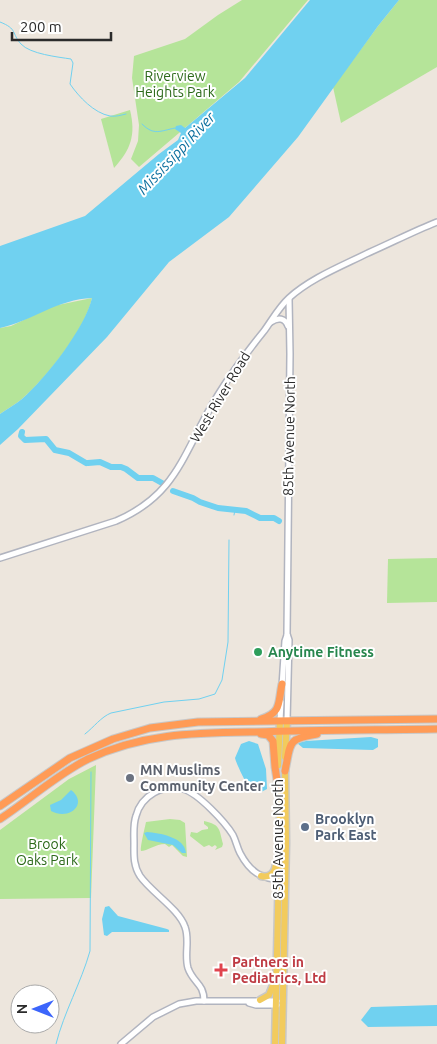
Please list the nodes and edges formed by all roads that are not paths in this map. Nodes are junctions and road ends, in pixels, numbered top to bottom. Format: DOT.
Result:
graph roads {
  1 [pos="437,222"];
  2 [pos="289,298"];
  3 [pos="270,323"];
  4 [pos="289,329"];
  5 [pos="0,558"];
  6 [pos="287,634"];
  7 [pos="282,684"];
  8 [pos="437,720"];
  9 [pos="284,721"];
  10 [pos="254,722"];
  11 [pos="437,729"];
  12 [pos="340,730"];
  13 [pos="283,731"];
  14 [pos="241,732"];
  15 [pos="285,771"];
  16 [pos="278,786"];
  17 [pos="0,806"];
  18 [pos="0,819"];
  19 [pos="279,836"];
  20 [pos="260,876"];
  21 [pos="282,880"];
  22 [pos="277,934"];
  23 [pos="260,1000"];
  24 [pos="204,1002"];
  25 [pos="246,1003"];
  26 [pos="278,1003"];
  27 [pos="122,1044"];
  28 [pos="275,1044"];
  29 [pos="282,1044"];
  1 -- 2 [label="street, West River Road"];
  2 -- 3 [label="street, West River Road"];
  2 -- 4 [label="street, 85th Avenue North"];
  3 -- 4 [label="street"];
  3 -- 5 [label="street, West River Road"];
  4 -- 6 [label="street, 85th Avenue North"];
  6 -- 7 [label="street, 85th Avenue North"];
  6 -- 9 [label="street, 85th Avenue North"];
  7 -- 9 [label="street, 85th Avenue North"];
  7 -- 10 [label="highway"];
  8 -- 9 [label="highway"];
  9 -- 10 [label="highway"];
  9 -- 13 [label="main road, 85th Avenue North"];
  10 -- 17 [label="highway"];
  11 -- 12 [label="highway"];
  12 -- 13 [label="highway"];
  12 -- 15 [label="highway"];
  13 -- 14 [label="highway"];
  13 -- 15 [label="main road, 85th Avenue North"];
  13 -- 16 [label="main road, 85th Avenue North"];
  14 -- 16 [label="highway"];
  14 -- 18 [label="highway"];
  15 -- 21 [label="main road, 85th Avenue North"];
  16 -- 19 [label="main road, 85th Avenue North"];
  19 -- 20 [label="main road"];
  19 -- 21 [label="main road, 85th Avenue North"];
  20 -- 21 [label="street"];
  20 -- 24 [label="street"];
  21 -- 22 [label="main road, 85th Avenue North"];
  21 -- 26 [label="main road, 85th Avenue North"];
  22 -- 23 [label="main road"];
  22 -- 26 [label="main road, 85th Avenue North"];
  23 -- 25 [label="street"];
  23 -- 26 [label="street"];
  24 -- 25 [label="street"];
  24 -- 27 [label="street"];
  25 -- 26 [label="street"];
  26 -- 28 [label="main road, 85th Avenue North"];
  26 -- 29 [label="main road, 85th Avenue North"];
}
